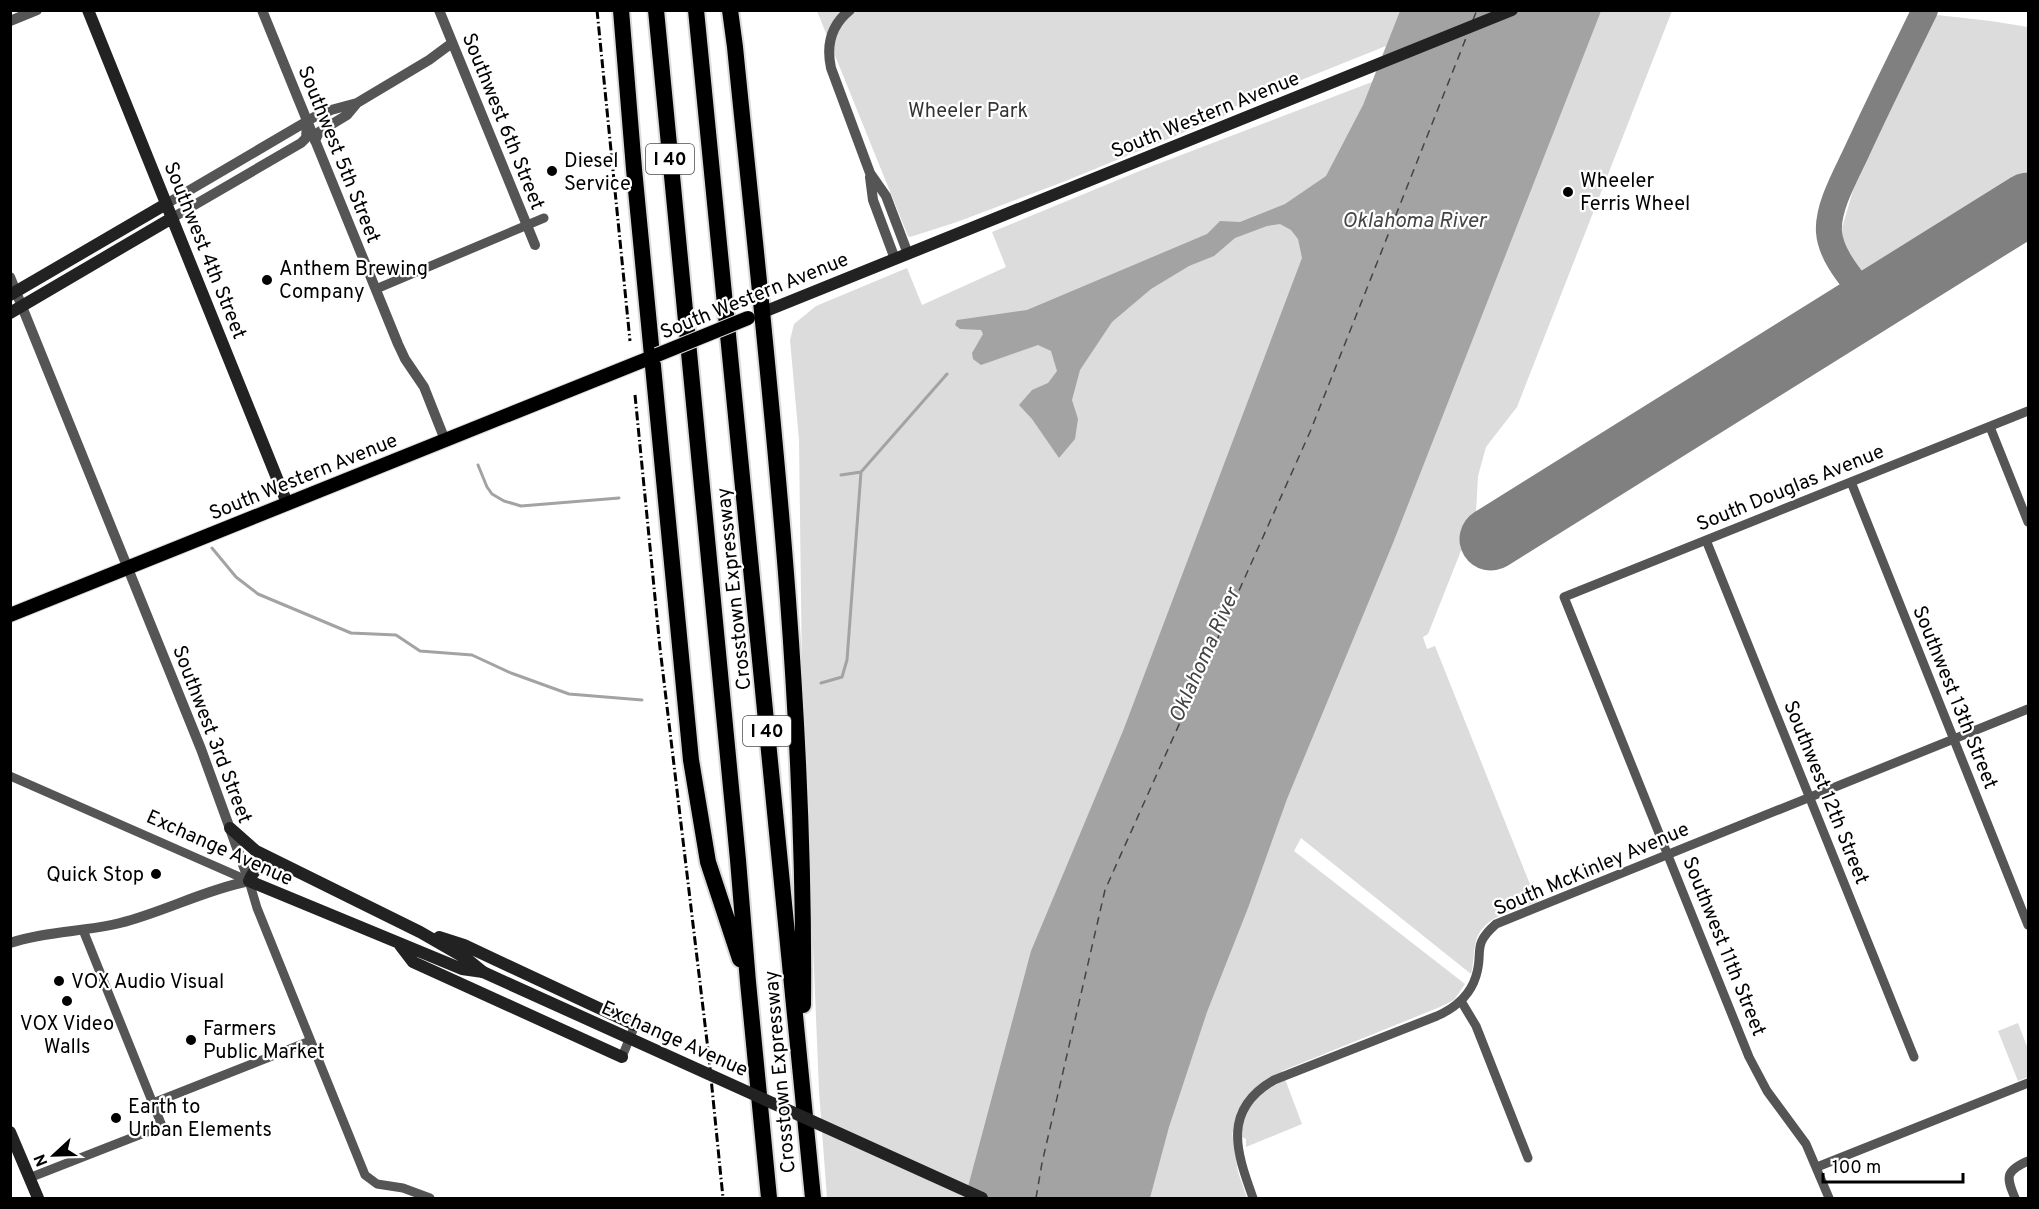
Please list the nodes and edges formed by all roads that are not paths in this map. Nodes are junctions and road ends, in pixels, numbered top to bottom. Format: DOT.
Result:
graph roads {
  1 [pos="37,10"];
  2 [pos="88,10"];
  3 [pos="262,10"];
  4 [pos="439,10"];
  5 [pos="621,10"];
  6 [pos="656,10"];
  7 [pos="696,10"];
  8 [pos="730,10"];
  9 [pos="850,10"];
  10 [pos="1512,10"];
  11 [pos="10,21"];
  12 [pos="452,43"];
  13 [pos="357,103"];
  14 [pos="307,121"];
  15 [pos="315,141"];
  16 [pos="870,173"];
  17 [pos="166,204"];
  18 [pos="172,218"];
  19 [pos="544,218"];
  20 [pos="527,226"];
  21 [pos="535,245"];
  22 [pos="908,254"];
  23 [pos="896,259"];
  24 [pos="10,277"];
  25 [pos="376,290"];
  26 [pos="13,293"];
  27 [pos="22,307"];
  28 [pos="10,313"];
  29 [pos="754,316"];
  30 [pos="654,356"];
  31 [pos="2028,411"];
  32 [pos="1990,427"];
  33 [pos="445,440"];
  34 [pos="1851,482"];
  35 [pos="287,503"];
  36 [pos="2028,522"];
  37 [pos="1706,540"];
  38 [pos="128,568"];
  39 [pos="1564,597"];
  40 [pos="10,615"];
  41 [pos="2028,709"];
  42 [pos="1954,739"];
  43 [pos="10,776"];
  44 [pos="1810,797"];
  45 [pos="230,828"];
  46 [pos="1669,855"];
  47 [pos="272,858"];
  48 [pos="249,881"];
  49 [pos="2028,925"];
  50 [pos="82,930"];
  51 [pos="420,932"];
  52 [pos="10,943"];
  53 [pos="399,944"];
  54 [pos="483,972"];
  55 [pos="748,982"];
  56 [pos="1461,1002"];
  57 [pos="635,1024"];
  58 [pos="310,1041"];
  59 [pos="622,1057"];
  60 [pos="1914,1057"];
  61 [pos="2028,1083"];
  62 [pos="803,1098"];
  63 [pos="153,1103"];
  64 [pos="10,1132"];
  65 [pos="1528,1158"];
  66 [pos="2028,1161"];
  67 [pos="1817,1167"];
  68 [pos="29,1178"];
  69 [pos="38,1198"];
  70 [pos="430,1198"];
  71 [pos="769,1198"];
  72 [pos="813,1198"];
  73 [pos="982,1198"];
  74 [pos="1253,1198"];
  75 [pos="1829,1198"];
  76 [pos="2015,1198"];
  1 -- 11 [label="street"];
  2 -- 17 [label="main road, Southwest 4th Street"];
  3 -- 14 [label="street, Southwest 5th Street"];
  4 -- 12 [label="street, Southwest 6th Street"];
  5 -- 30 [label="highway"];
  6 -- 55 [label="highway, Crosstown Expressway / I 40"];
  7 -- 62 [label="highway, Crosstown Expressway / I 40"];
  8 -- 29 [label="highway"];
  9 -- 16 [label="street"];
  10 -- 22 [label="main road, South Western Avenue"];
  12 -- 13 [label="street"];
  12 -- 20 [label="street, Southwest 6th Street"];
  13 -- 14 [label="street"];
  13 -- 15 [label="street"];
  14 -- 15 [label="street, Southwest 5th Street"];
  14 -- 17 [label="street"];
  14 -- 18 [label="street"];
  15 -- 25 [label="street, Southwest 5th Street"];
  16 -- 22 [label="street"];
  16 -- 23 [label="street"];
  17 -- 18 [label="main road, Southwest 4th Street"];
  17 -- 26 [label="main road"];
  18 -- 27 [label="main road"];
  18 -- 35 [label="main road, Southwest 4th Street"];
  19 -- 20 [label="street"];
  20 -- 21 [label="street, Southwest 6th Street"];
  20 -- 25 [label="street"];
  22 -- 23 [label="main road, South Western Avenue"];
  23 -- 29 [label="main road, South Western Avenue"];
  24 -- 26 [label="street, Southwest 3rd Street"];
  25 -- 33 [label="street, Southwest 5th Street"];
  26 -- 27 [label="street, Southwest 3rd Street"];
  27 -- 28 [label="main road"];
  27 -- 38 [label="street, Southwest 3rd Street"];
  29 -- 30 [label="main road, South Western Avenue, bridge"];
  29 -- 62 [label="highway"];
  30 -- 33 [label="main road, South Western Avenue"];
  30 -- 55 [label="highway"];
  31 -- 32 [label="street, South Douglas Avenue"];
  32 -- 34 [label="street, South Douglas Avenue"];
  32 -- 36 [label="street"];
  33 -- 35 [label="main road, South Western Avenue"];
  34 -- 37 [label="street, South Douglas Avenue"];
  34 -- 42 [label="street, Southwest 13th Street"];
  35 -- 38 [label="main road, South Western Avenue"];
  37 -- 39 [label="street, South Douglas Avenue"];
  37 -- 44 [label="street, Southwest 12th Street"];
  38 -- 40 [label="main road, South Western Avenue"];
  38 -- 45 [label="street, Southwest 3rd Street"];
  39 -- 46 [label="street, Southwest 11th Street"];
  41 -- 42 [label="street, South McKinley Avenue"];
  42 -- 44 [label="street, South McKinley Avenue"];
  42 -- 49 [label="street, Southwest 13th Street"];
  43 -- 48 [label="street, Exchange Avenue"];
  44 -- 46 [label="street, South McKinley Avenue"];
  44 -- 60 [label="street, Southwest 12th Street"];
  45 -- 47 [label="main road, Exchange Avenue"];
  45 -- 48 [label="street, Southwest 3rd Street"];
  46 -- 56 [label="street, South McKinley Avenue"];
  46 -- 67 [label="street, Southwest 11th Street"];
  47 -- 48 [label="main road"];
  47 -- 51 [label="main road, Exchange Avenue"];
  48 -- 50 [label="street"];
  48 -- 53 [label="main road, Exchange Avenue"];
  48 -- 58 [label="street, Southwest 3rd Street"];
  50 -- 52 [label="street"];
  50 -- 63 [label="street"];
  51 -- 54 [label="main road, Exchange Avenue"];
  51 -- 57 [label="main road"];
  53 -- 54 [label="main road, Exchange Avenue"];
  53 -- 59 [label="main road"];
  54 -- 73 [label="main road, Exchange Avenue, bridge"];
  55 -- 71 [label="highway, Crosstown Expressway / I 40"];
  56 -- 65 [label="street"];
  56 -- 74 [label="street"];
  57 -- 59 [label="street"];
  58 -- 63 [label="street"];
  58 -- 70 [label="street, Southwest 3rd Street"];
  61 -- 67 [label="street"];
  62 -- 72 [label="highway, Crosstown Expressway / I 40"];
  63 -- 68 [label="street"];
  64 -- 68 [label="main road"];
  66 -- 76 [label="street"];
  67 -- 75 [label="street, Southwest 11th Street"];
  68 -- 69 [label="main road"];
}
